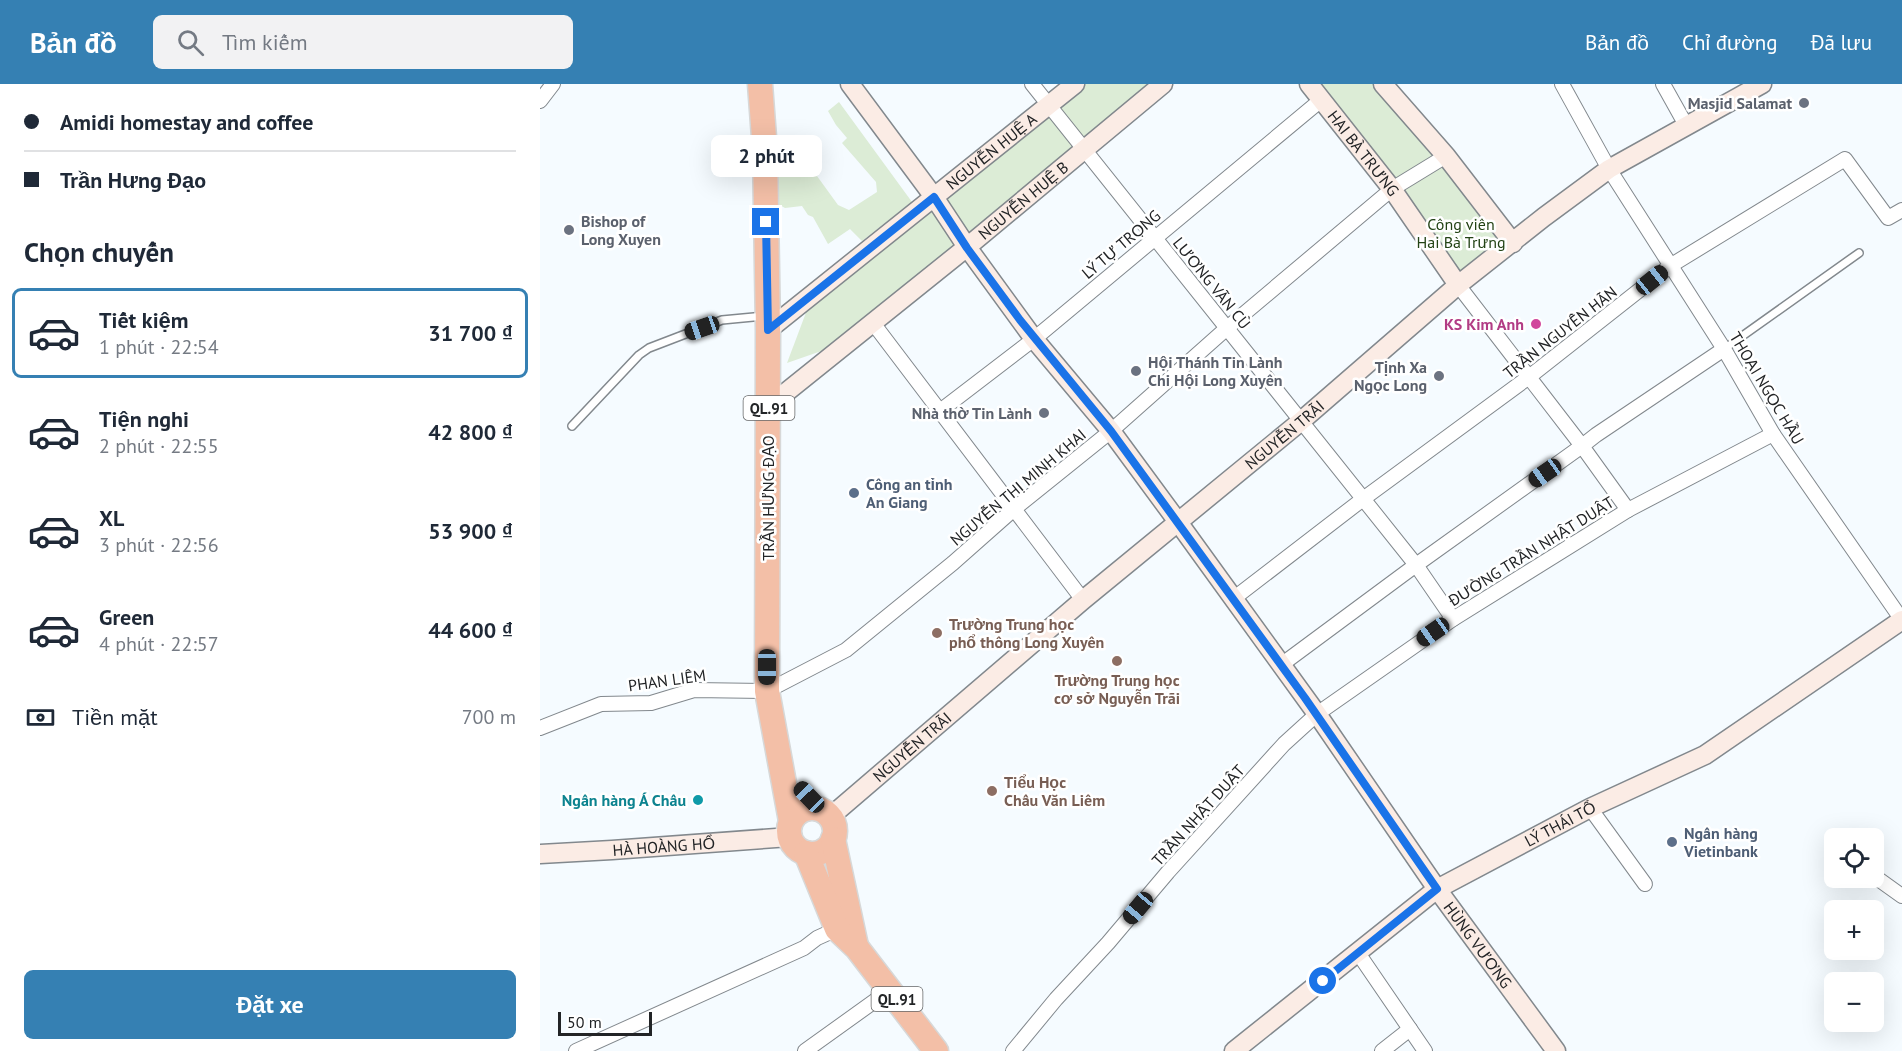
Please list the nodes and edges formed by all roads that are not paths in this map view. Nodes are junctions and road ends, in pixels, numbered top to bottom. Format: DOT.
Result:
graph roads {
  1 [pos="554,84"];
  2 [pos="760,84"];
  3 [pos="772,84"];
  4 [pos="850,84"];
  5 [pos="1032,84"];
  6 [pos="1075,84"];
  7 [pos="1163,84"];
  8 [pos="1309,84"];
  9 [pos="1383,84"];
  10 [pos="1562,84"];
  11 [pos="1664,84"];
  12 [pos="1762,84"];
  13 [pos="1321,99"];
  14 [pos="540,100"];
  15 [pos="1049,105"];
  16 [pos="763,124"];
  17 [pos="1688,127"];
  18 [pos="1083,150"];
  19 [pos="1446,156"];
  20 [pos="1609,169"];
  21 [pos="1392,189"];
  22 [pos="934,197"];
  23 [pos="1902,210"];
  24 [pos="1154,238"];
  25 [pos="1513,243"];
  26 [pos="967,248"];
  27 [pos="1858,253"];
  28 [pos="1670,266"];
  29 [pos="1458,285"];
  30 [pos="873,322"];
  31 [pos="768,323"];
  32 [pos="1227,328"];
  33 [pos="1034,339"];
  34 [pos="1724,349"];
  35 [pos="1529,377"];
  36 [pos="769,406"];
  37 [pos="940,411"];
  38 [pos="1300,422"];
  39 [pos="572,426"];
  40 [pos="1111,431"];
  41 [pos="1773,434"];
  42 [pos="1582,447"];
  43 [pos="1363,499"];
  44 [pos="1014,509"];
  45 [pos="1628,510"];
  46 [pos="1178,522"];
  47 [pos="1416,565"];
  48 [pos="1233,599"];
  49 [pos="1083,600"];
  50 [pos="1453,619"];
  51 [pos="1902,620"];
  52 [pos="1281,665"];
  53 [pos="767,691"];
  54 [pos="1317,714"];
  55 [pos="540,728"];
  56 [pos="1590,808"];
  57 [pos="828,822"];
  58 [pos="796,837"];
  59 [pos="540,854"];
  60 [pos="1884,883"];
  61 [pos="1645,884"];
  62 [pos="1437,889"];
  63 [pos="1902,896"];
  64 [pos="837,929"];
  65 [pos="857,948"];
  66 [pos="1358,953"];
  67 [pos="890,990"];
  68 [pos="1410,1029"];
  69 [pos="930,1047"];
  70 [pos="576,1051"];
  71 [pos="805,1051"];
  72 [pos="1013,1051"];
  73 [pos="1234,1051"];
  74 [pos="1382,1051"];
  75 [pos="1425,1051"];
  76 [pos="1556,1051"];
  1 -- 14 [label="street"];
  2 -- 16 [label="highway, QL.91"];
  3 -- 16 [label="highway, QL.91"];
  4 -- 22 [label="street, HÙNG VƯƠNG"];
  5 -- 15 [label="street, LƯƠNG VÃN CÙ"];
  6 -- 15 [label="street, NGUYỄN HUỆ A"];
  7 -- 18 [label="street, NGUYỄN HUỆ B"];
  8 -- 13 [label="street, HAI BÀ TRƯNG"];
  9 -- 19 [label="street"];
  10 -- 20 [label="street, THOẠI NGỌC HẦU"];
  11 -- 17 [label="street"];
  12 -- 17 [label="street, NGUYỄN TRÃI"];
  13 -- 21 [label="street, HAI BÀ TRƯNG"];
  13 -- 24 [label="street, LÝ TỰ TRỌNG"];
  15 -- 18 [label="street, LƯƠNG VÃN CÙ"];
  15 -- 22 [label="street, NGUYỄN HUỆ A"];
  16 -- 31 [label="highway, TRẦN HƯNG ĐẠO / QL.91"];
  17 -- 20 [label="street, NGUYỄN TRÃI"];
  18 -- 24 [label="street, LƯƠNG VÃN CÙ"];
  18 -- 26 [label="street, NGUYỄN HUỆ B"];
  19 -- 21 [label="street, NGUYỄN THỊ MINH KHAI"];
  19 -- 25 [label="street"];
  20 -- 25 [label="street, NGUYỄN TRÃI"];
  20 -- 28 [label="street, THOẠI NGỌC HẦU"];
  21 -- 29 [label="street, HAI BÀ TRƯNG"];
  21 -- 32 [label="street, NGUYỄN THỊ MINH KHAI"];
  22 -- 26 [label="street, HÙNG VƯƠNG"];
  22 -- 31 [label="street, NGUYỄN HUỆ A"];
  23 -- 28 [label="street, TRẦN NGUYÊN HÃN"];
  24 -- 32 [label="street, LƯƠNG VÃN CÙ"];
  24 -- 33 [label="street, LÝ TỰ TRỌNG"];
  25 -- 29 [label="street, NGUYỄN TRÃI"];
  26 -- 30 [label="street, NGUYỄN HUỆ B"];
  26 -- 33 [label="street, HÙNG VƯƠNG"];
  27 -- 34 [label="lane"];
  28 -- 34 [label="street, THOẠI NGỌC HẦU"];
  28 -- 35 [label="street, TRẦN NGUYÊN HÃN"];
  29 -- 35 [label="street"];
  29 -- 38 [label="street, NGUYỄN TRÃI"];
  30 -- 36 [label="street, NGUYỄN HUỆ B"];
  30 -- 37 [label="street"];
  31 -- 36 [label="highway, TRẦN HƯNG ĐẠO / QL.91"];
  31 -- 39 [label="lane"];
  32 -- 38 [label="street, LƯƠNG VÃN CÙ"];
  32 -- 40 [label="street, NGUYỄN THỊ MINH KHAI"];
  33 -- 37 [label="street, LÝ TỰ TRỌNG"];
  33 -- 40 [label="street, HÙNG VƯƠNG"];
  34 -- 41 [label="street, THOẠI NGỌC HẦU"];
  34 -- 42 [label="street"];
  35 -- 42 [label="street"];
  35 -- 43 [label="street, TRẦN NGUYÊN HÃN"];
  36 -- 53 [label="highway, TRẦN HƯNG ĐẠO / QL.91"];
  37 -- 44 [label="street"];
  38 -- 43 [label="street, LƯƠNG VÃN CÙ"];
  38 -- 46 [label="street, NGUYỄN TRÃI"];
  40 -- 44 [label="street, NGUYỄN THỊ MINH KHAI"];
  40 -- 46 [label="street, HÙNG VƯƠNG"];
  41 -- 45 [label="street, ĐƯỜNG TRẦN NHẬT DUẬT"];
  41 -- 51 [label="street, THOẠI NGỌC HẦU"];
  42 -- 45 [label="street"];
  42 -- 47 [label="street"];
  43 -- 47 [label="street, LƯƠNG VÃN CÙ"];
  43 -- 48 [label="street, TRẦN NGUYÊN HÃN"];
  44 -- 49 [label="street"];
  44 -- 53 [label="street, NGUYỄN THỊ MINH KHAI"];
  45 -- 50 [label="street, ĐƯỜNG TRẦN NHẬT DUẬT"];
  46 -- 48 [label="street, HÙNG VƯƠNG"];
  46 -- 49 [label="street, NGUYỄN TRÃI"];
  47 -- 50 [label="street, LƯƠNG VÃN CÙ"];
  47 -- 52 [label="street"];
  48 -- 52 [label="street, HÙNG VƯƠNG"];
  49 -- 57 [label="street, NGUYỄN TRÃI"];
  50 -- 54 [label="street, ĐƯỜNG TRẦN NHẬT DUẬT"];
  51 -- 56 [label="street, LÝ THÁI TỔ"];
  52 -- 54 [label="street, HÙNG VƯƠNG"];
  53 -- 55 [label="street, PHAN LIÊM"];
  53 -- 57 [label="highway, TRẦN HƯNG ĐẠO / QL.91"];
  53 -- 58 [label="highway, TRẦN HƯNG ĐẠO / QL.91"];
  54 -- 62 [label="street, HÙNG VƯƠNG"];
  54 -- 72 [label="street, TRẦN NHẬT DUẬT"];
  56 -- 61 [label="street"];
  56 -- 62 [label="street, LÝ THÁI TỔ"];
  57 -- 58 [label="highway"];
  57 -- 58 [label="highway"];
  57 -- 65 [label="highway, TRẦN HƯNG ĐẠO / QL.91"];
  58 -- 59 [label="street, HÀ HOÀNG HỔ"];
  58 -- 64 [label="highway, TRẦN HƯNG ĐẠO / QL.91"];
  60 -- 63 [label="street"];
  62 -- 66 [label="street, LÝ THÁI TỔ"];
  62 -- 76 [label="street, HÙNG VƯƠNG"];
  64 -- 65 [label="highway, TRẦN HƯNG ĐẠO / QL.91"];
  64 -- 70 [label="street"];
  65 -- 67 [label="highway, TRẦN HƯNG ĐẠO / QL.91"];
  66 -- 68 [label="street"];
  66 -- 73 [label="street, LÝ THÁI TỔ"];
  67 -- 69 [label="highway, TRẦN HƯNG ĐẠO / QL.91"];
  67 -- 71 [label="street"];
  68 -- 74 [label="street"];
  68 -- 75 [label="street"];
}
